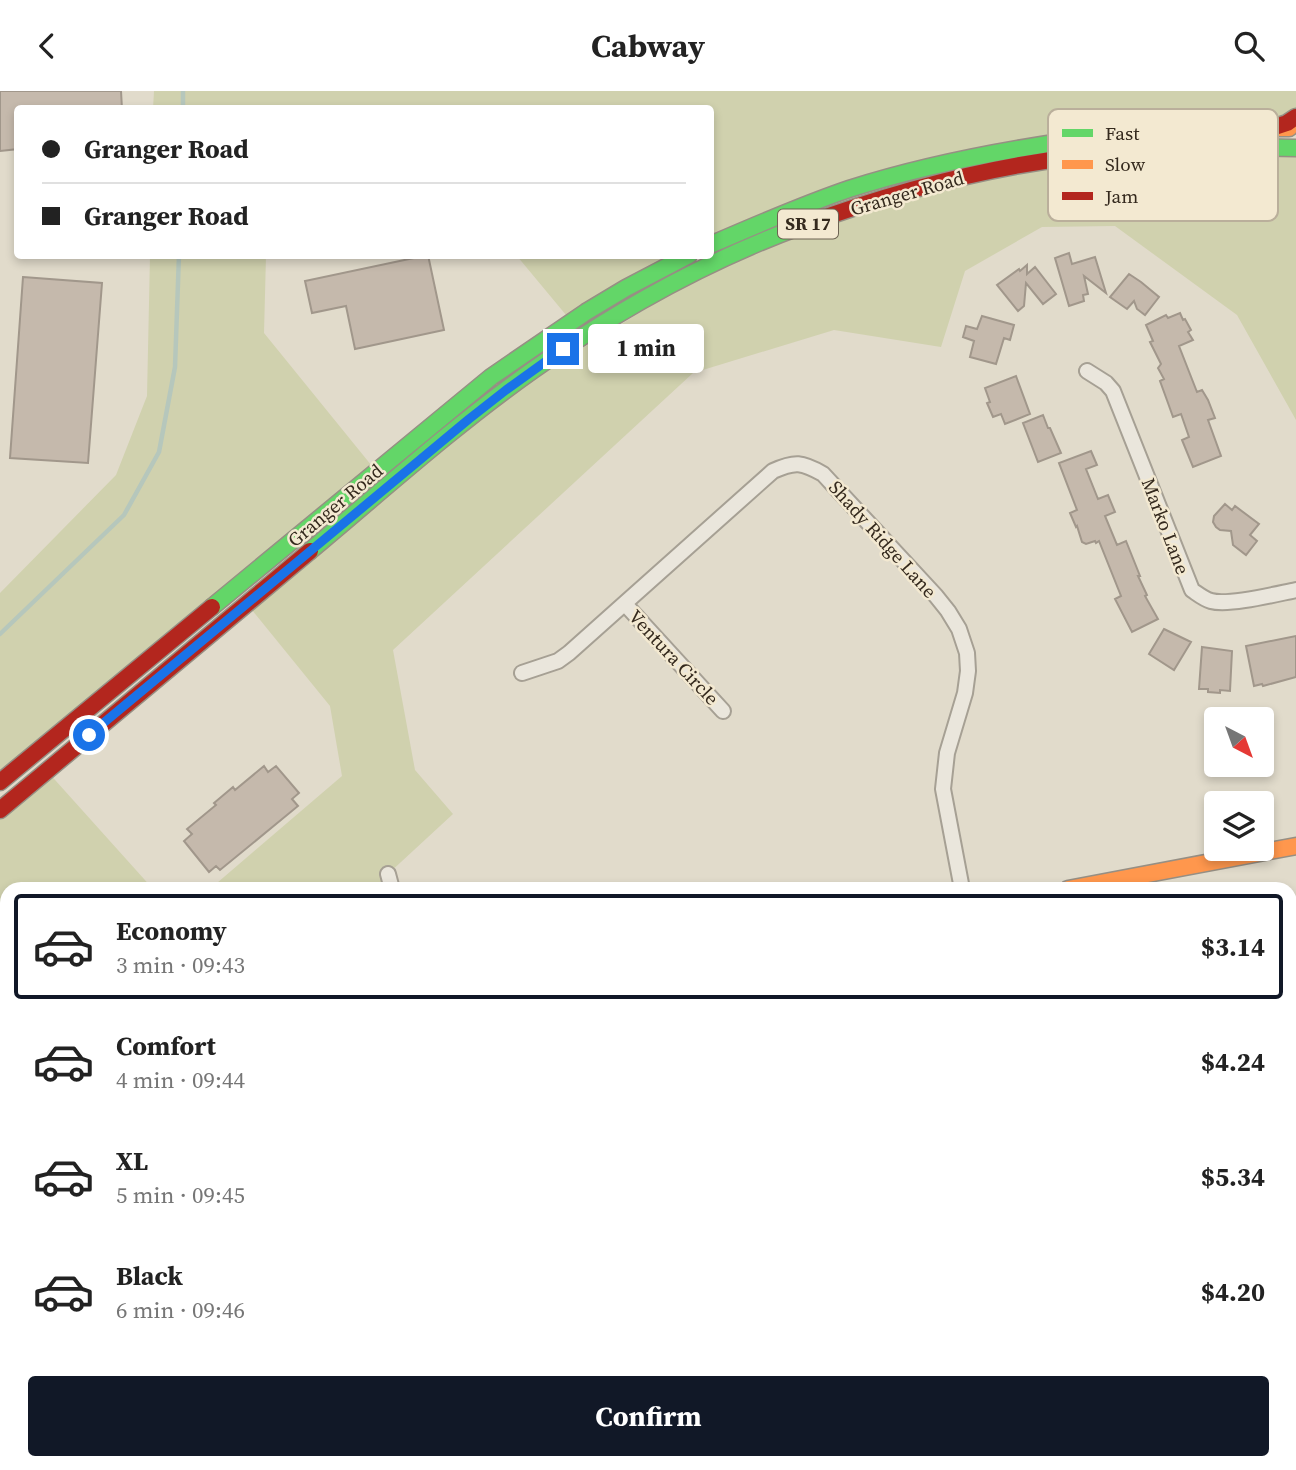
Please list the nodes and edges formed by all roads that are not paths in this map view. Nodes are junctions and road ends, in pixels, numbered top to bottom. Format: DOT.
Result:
graph roads {
  1 [pos="1296,117"];
  2 [pos="1278,126"];
  3 [pos="1278,128"];
  4 [pos="1296,128"];
  5 [pos="1048,141"];
  6 [pos="1278,148"];
  7 [pos="1296,148"];
  8 [pos="1048,160"];
  9 [pos="714,243"];
  10 [pos="681,259"];
  11 [pos="1087,371"];
  12 [pos="376,471"];
  13 [pos="389,485"];
  14 [pos="1296,590"];
  15 [pos="625,604"];
  16 [pos="522,673"];
  17 [pos="723,711"];
  18 [pos="0,782"];
  19 [pos="0,810"];
  20 [pos="1296,846"];
  21 [pos="388,874"];
  22 [pos="390,882"];
  23 [pos="961,882"];
  24 [pos="1105,882"];
  1 -- 2 [label="main road"];
  3 -- 4 [label="main road, Granger Road / SR 17"];
  5 -- 9 [label="main road, Granger Road / SR 17"];
  6 -- 7 [label="main road, Granger Road / SR 17"];
  8 -- 13 [label="main road, Granger Road / SR 17"];
  10 -- 12 [label="main road, Granger Road"];
  11 -- 14 [label="street, Marko Lane"];
  12 -- 13 [label="main road"];
  12 -- 18 [label="main road, Granger Road"];
  13 -- 19 [label="main road, Granger Road / SR 17"];
  15 -- 16 [label="street, Shady Ridge Lane"];
  15 -- 17 [label="street, Ventura Circle"];
  15 -- 23 [label="street, Shady Ridge Lane"];
  20 -- 24 [label="main road"];
  21 -- 22 [label="street"];
}
